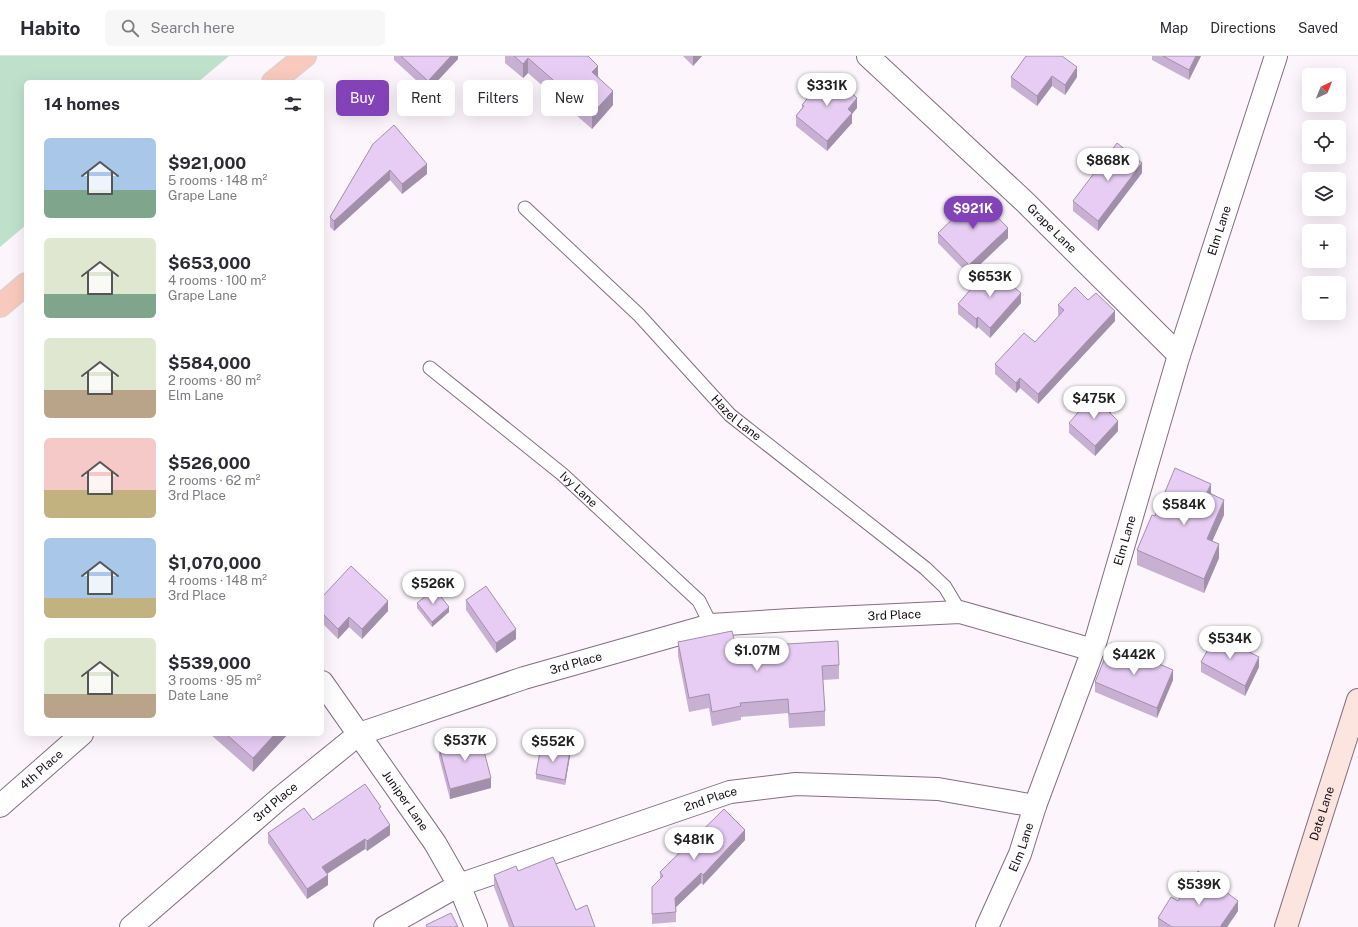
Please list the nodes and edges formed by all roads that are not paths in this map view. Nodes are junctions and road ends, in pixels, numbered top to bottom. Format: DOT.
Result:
graph roads {
  1 [pos="305,56"];
  2 [pos="868,56"];
  3 [pos="1276,56"];
  4 [pos="275,80"];
  5 [pos="525,208"];
  6 [pos="24,286"];
  7 [pos="0,306"];
  8 [pos="1179,355"];
  9 [pos="430,368"];
  10 [pos="960,612"];
  11 [pos="712,625"];
  12 [pos="1093,650"];
  13 [pos="324,685"];
  14 [pos="1358,700"];
  15 [pos="359,734"];
  16 [pos="80,736"];
  17 [pos="0,806"];
  18 [pos="1035,806"];
  19 [pos="459,885"];
  20 [pos="131,927"];
  21 [pos="385,927"];
  22 [pos="476,927"];
  23 [pos="987,927"];
  24 [pos="1286,927"];
  1 -- 4 [label="main road"];
  2 -- 8 [label="street, Grape Lane"];
  3 -- 8 [label="street, Elm Lane"];
  5 -- 10 [label="lane, Hazel Lane"];
  6 -- 7 [label="main road"];
  8 -- 12 [label="street, Elm Lane"];
  9 -- 11 [label="lane, Ivy Lane"];
  10 -- 11 [label="street, 3rd Place"];
  10 -- 12 [label="street, 3rd Place"];
  11 -- 15 [label="street, 3rd Place"];
  12 -- 18 [label="street, Elm Lane"];
  13 -- 15 [label="street, Juniper Lane"];
  14 -- 24 [label="street, Date Lane"];
  15 -- 19 [label="street, Juniper Lane"];
  15 -- 20 [label="street, 3rd Place"];
  16 -- 17 [label="street, 4th Place"];
  18 -- 19 [label="street, 2nd Place"];
  18 -- 23 [label="street, Elm Lane"];
  19 -- 21 [label="street, 2nd Place"];
  19 -- 22 [label="street, Juniper Lane"];
}
